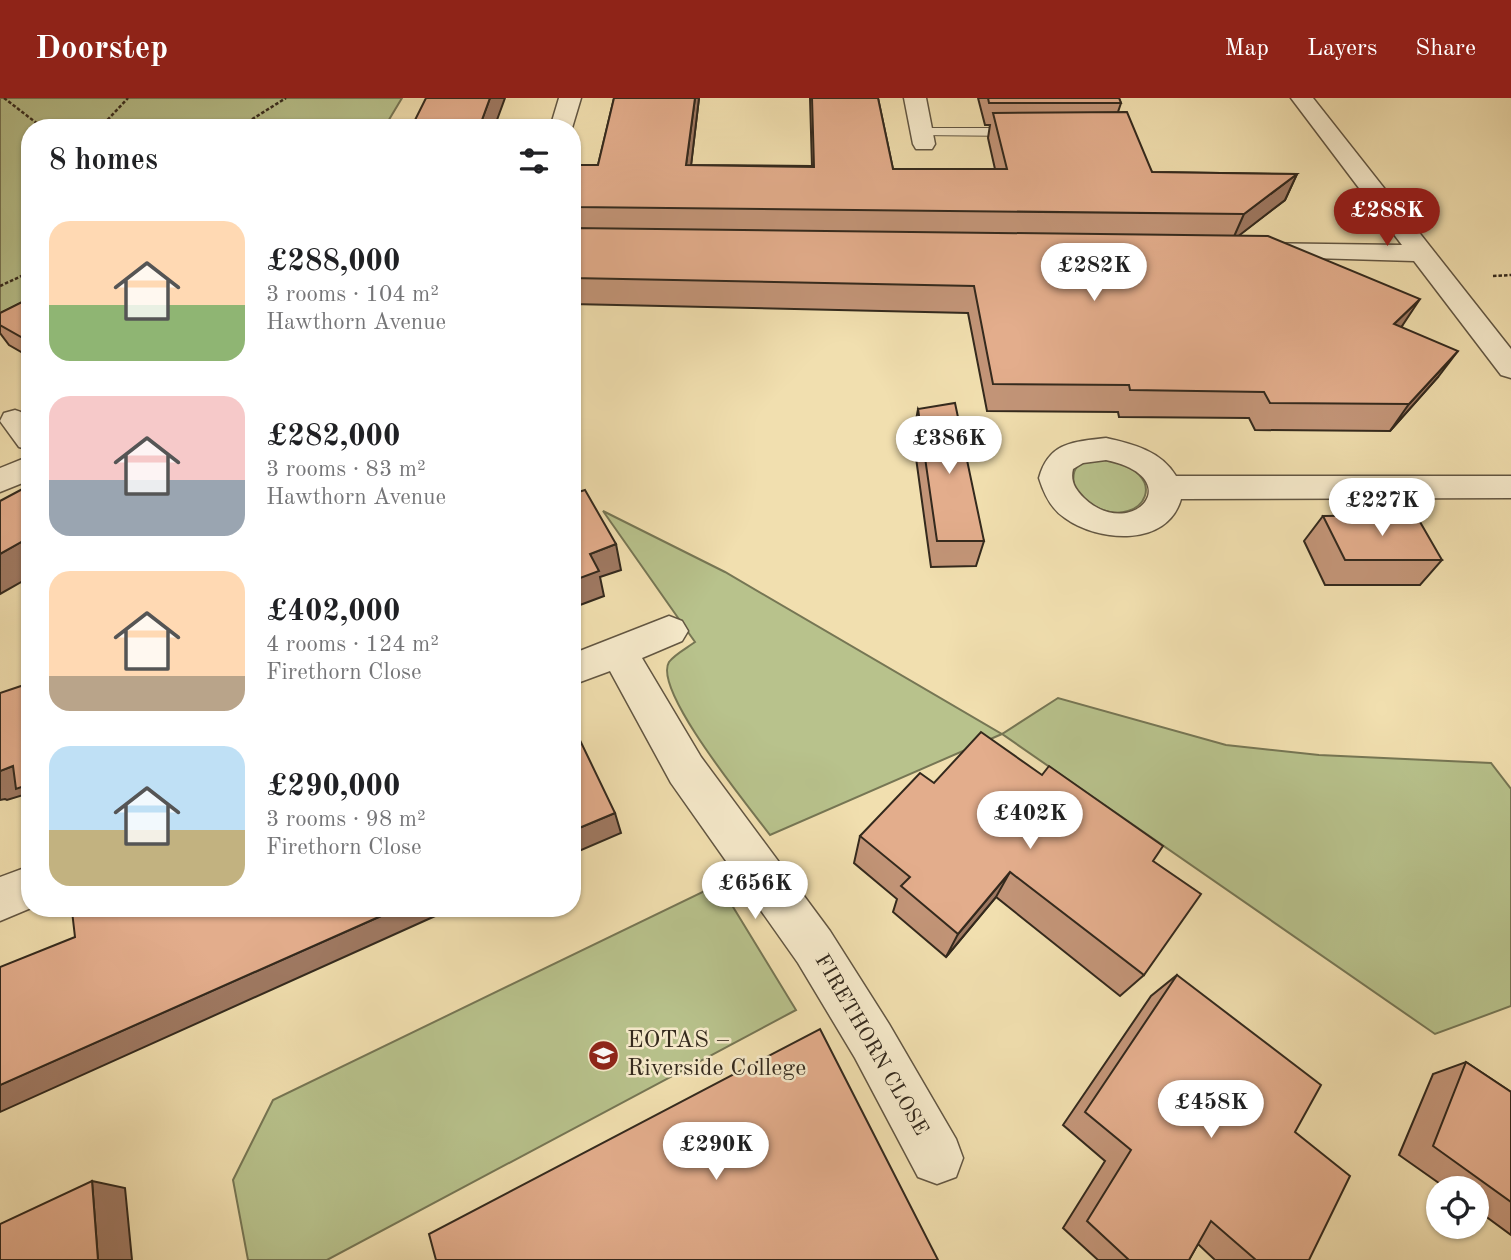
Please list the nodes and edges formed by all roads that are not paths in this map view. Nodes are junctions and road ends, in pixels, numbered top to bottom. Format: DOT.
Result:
graph roads {
  1 [pos="570,98"];
  2 [pos="915,98"];
  3 [pos="1302,98"];
  4 [pos="564,119"];
  5 [pos="1032,132"];
  6 [pos="924,138"];
  7 [pos="1226,251"];
  8 [pos="1420,253"];
  9 [pos="1511,369"];
  10 [pos="21,471"];
  11 [pos="0,481"];
  12 [pos="1511,487"];
  13 [pos="1165,488"];
  14 [pos="669,631"];
  15 [pos="619,652"];
  16 [pos="581,667"];
  17 [pos="21,891"];
  18 [pos="0,899"];
  19 [pos="937,1158"];
  1 -- 4 [label="street"];
  2 -- 6 [label="street"];
  3 -- 8 [label="street"];
  5 -- 6 [label="lane"];
  7 -- 8 [label="street"];
  8 -- 9 [label="street"];
  10 -- 11 [label="street"];
  12 -- 13 [label="street"];
  14 -- 15 [label="street"];
  15 -- 16 [label="street"];
  15 -- 19 [label="street, FIRETHORN CLOSE"];
  17 -- 18 [label="street"];
}
